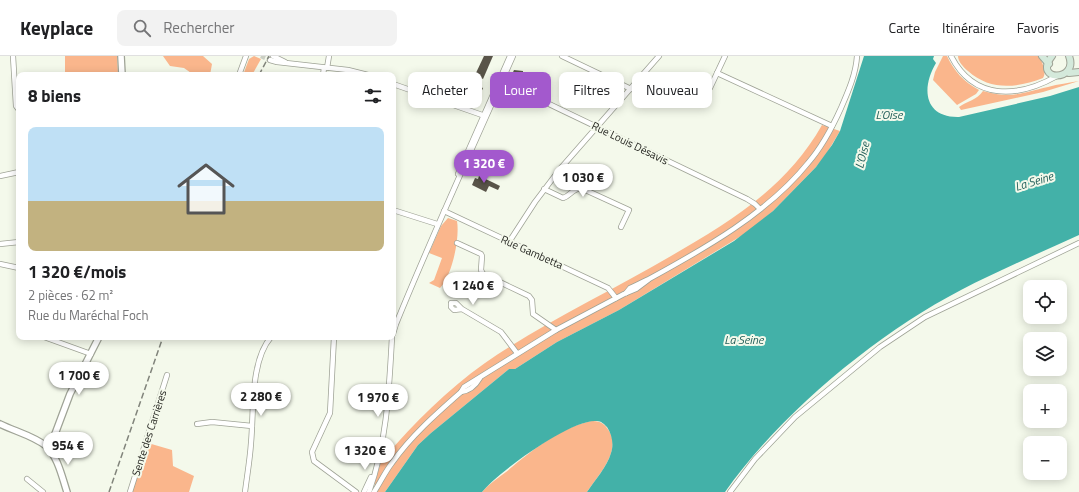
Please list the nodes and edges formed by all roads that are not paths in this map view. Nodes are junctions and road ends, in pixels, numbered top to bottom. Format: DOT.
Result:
graph roads {
  1 [pos="13,56"];
  2 [pos="121,56"];
  3 [pos="329,56"];
  4 [pos="510,56"];
  5 [pos="513,56"];
  6 [pos="562,56"];
  7 [pos="659,56"];
  8 [pos="725,56"];
  9 [pos="857,56"];
  10 [pos="951,56"];
  11 [pos="1042,56"];
  12 [pos="1052,56"];
  13 [pos="1069,56"];
  14 [pos="246,57"];
  15 [pos="272,58"];
  16 [pos="1049,64"];
  17 [pos="1072,64"];
  18 [pos="1079,66"];
  19 [pos="326,68"];
  20 [pos="122,72"];
  21 [pos="240,72"];
  22 [pos="324,72"];
  23 [pos="358,72"];
  24 [pos="504,72"];
  25 [pos="505,72"];
  26 [pos="1079,72"];
  27 [pos="717,73"];
  28 [pos="1069,73"];
  29 [pos="1057,76"];
  30 [pos="712,84"];
  31 [pos="396,85"];
  32 [pos="631,89"];
  33 [pos="490,103"];
  34 [pos="551,105"];
  35 [pos="16,106"];
  36 [pos="484,116"];
  37 [pos="832,126"];
  38 [pos="598,128"];
  39 [pos="16,173"];
  40 [pos="0,176"];
  41 [pos="544,189"];
  42 [pos="760,209"];
  43 [pos="396,211"];
  44 [pos="444,211"];
  45 [pos="437,224"];
  46 [pos="621,227"];
  47 [pos="16,242"];
  48 [pos="509,242"];
  49 [pos="457,243"];
  50 [pos="1079,243"];
  51 [pos="0,244"];
  52 [pos="0,264"];
  53 [pos="16,267"];
  54 [pos="616,298"];
  55 [pos="462,309"];
  56 [pos="396,324"];
  57 [pos="556,330"];
  58 [pos="52,340"];
  59 [pos="98,340"];
  60 [pos="269,340"];
  61 [pos="334,340"];
  62 [pos="392,340"];
  63 [pos="517,353"];
  64 [pos="91,354"];
  65 [pos="167,375"];
  66 [pos="0,424"];
  67 [pos="197,424"];
  68 [pos="252,426"];
  69 [pos="49,450"];
  70 [pos="380,457"];
  71 [pos="27,479"];
  72 [pos="371,486"];
  73 [pos="375,490"];
  74 [pos="43,492"];
  75 [pos="67,492"];
  76 [pos="130,492"];
  77 [pos="245,492"];
  78 [pos="356,492"];
  79 [pos="364,492"];
  80 [pos="369,492"];
  81 [pos="730,492"];
  1 -- 35 [label="street"];
  2 -- 20 [label="street"];
  3 -- 19 [label="street"];
  4 -- 24 [label="street"];
  5 -- 25 [label="street"];
  6 -- 32 [label="street"];
  7 -- 32 [label="street"];
  8 -- 27 [label="street"];
  9 -- 37 [label="street"];
  10 -- 29 [label="street"];
  11 -- 16 [label="main road"];
  12 -- 16 [label="main road"];
  13 -- 17 [label="main road"];
  14 -- 21 [label="street"];
  15 -- 19 [label="street"];
  16 -- 29 [label="main road"];
  17 -- 18 [label="main road"];
  17 -- 28 [label="main road"];
  19 -- 22 [label="street"];
  19 -- 23 [label="street"];
  26 -- 28 [label="main road"];
  27 -- 30 [label="street"];
  27 -- 37 [label="street"];
  28 -- 29 [label="main road"];
  31 -- 36 [label="street"];
  32 -- 38 [label="street"];
  33 -- 36 [label="street"];
  34 -- 38 [label="street, Rue Louis Désavis"];
  36 -- 44 [label="street"];
  37 -- 42 [label="street"];
  38 -- 41 [label="street"];
  38 -- 42 [label="street, Rue Louis Désavis"];
  39 -- 40 [label="street"];
  41 -- 46 [label="street"];
  41 -- 48 [label="street"];
  42 -- 54 [label="street"];
  43 -- 45 [label="street"];
  44 -- 45 [label="street"];
  44 -- 48 [label="street, Rue Gambetta"];
  45 -- 56 [label="street"];
  47 -- 51 [label="street"];
  48 -- 54 [label="street, Rue Gambetta"];
  49 -- 57 [label="street"];
  50 -- 81 [label="street"];
  52 -- 53 [label="street"];
  54 -- 57 [label="street"];
  55 -- 63 [label="street"];
  57 -- 63 [label="street"];
  58 -- 64 [label="street"];
  59 -- 64 [label="street"];
  60 -- 68 [label="street"];
  61 -- 78 [label="street"];
  62 -- 70 [label="street"];
  63 -- 73 [label="street"];
  64 -- 69 [label="street"];
  65 -- 76 [label="street, Sente des Carrières"];
  66 -- 69 [label="street"];
  67 -- 68 [label="street"];
  68 -- 77 [label="street"];
  69 -- 75 [label="street"];
  70 -- 72 [label="street"];
  70 -- 79 [label="street"];
  71 -- 74 [label="street"];
  72 -- 73 [label="street"];
  72 -- 80 [label="street"];
}
